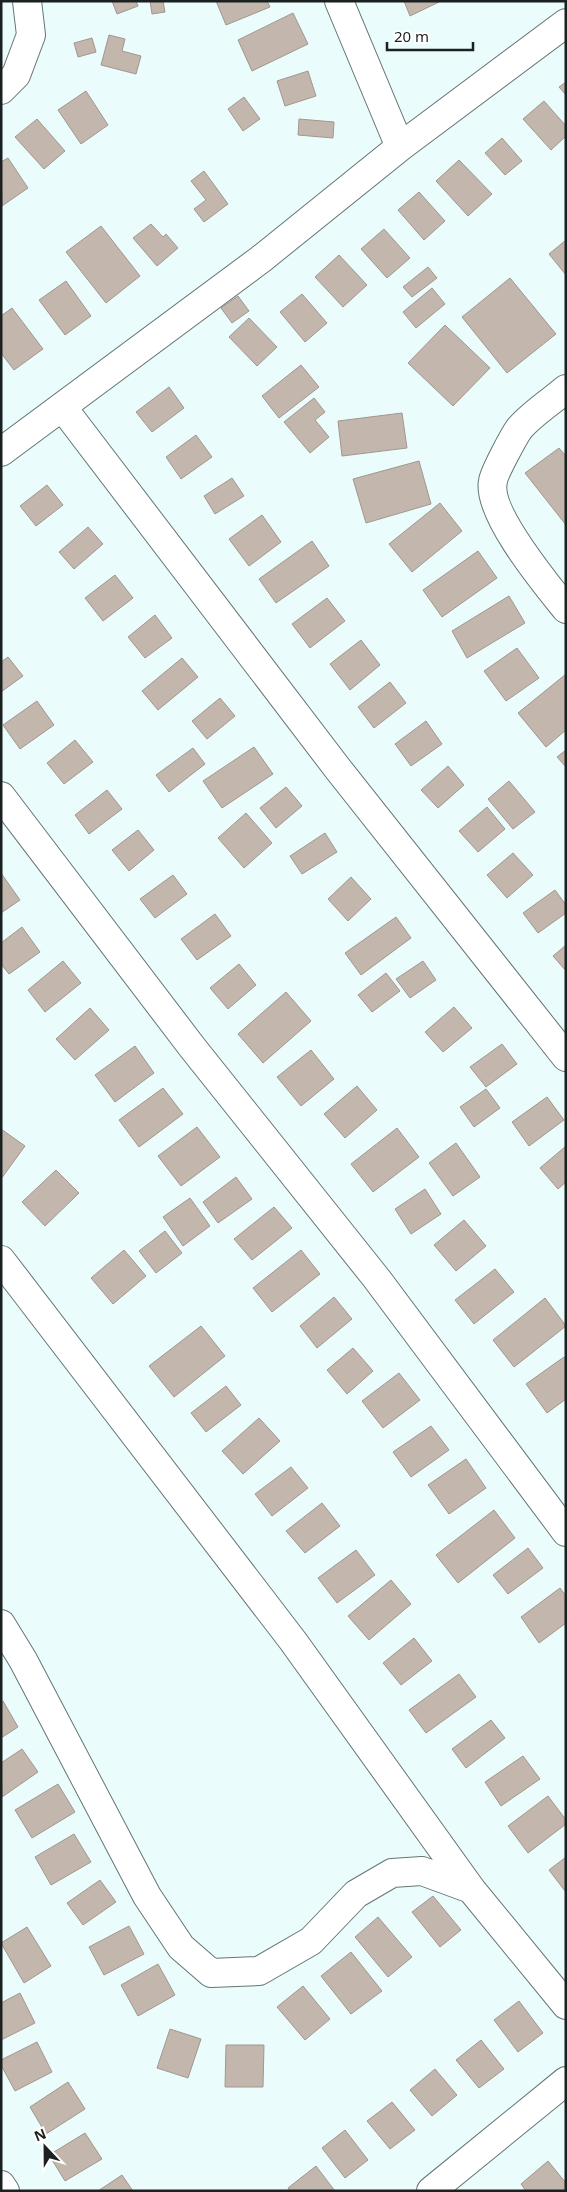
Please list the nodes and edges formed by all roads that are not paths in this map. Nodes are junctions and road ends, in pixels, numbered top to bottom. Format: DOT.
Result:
graph roads {
  1 [pos="27,1"];
  2 [pos="339,1"];
  3 [pos="566,23"];
  4 [pos="1,90"];
  5 [pos="400,147"];
  6 [pos="566,389"];
  7 [pos="63,408"];
  8 [pos="1,452"];
  9 [pos="566,609"];
  10 [pos="4,806"];
  11 [pos="566,1057"];
  12 [pos="1,1260"];
  13 [pos="566,1532"];
  14 [pos="1,1624"];
  15 [pos="472,1889"];
  16 [pos="566,2005"];
  17 [pos="566,2082"];
  18 [pos="1,2185"];
  19 [pos="5,2191"];
  20 [pos="431,2191"];
  1 -- 4 [label="street"];
  2 -- 5 [label="street"];
  3 -- 5 [label="street"];
  5 -- 7 [label="street"];
  6 -- 9 [label="street"];
  7 -- 8 [label="street"];
  7 -- 11 [label="street"];
  10 -- 13 [label="street"];
  12 -- 15 [label="street"];
  14 -- 15 [label="street"];
  15 -- 16 [label="street"];
  17 -- 20 [label="street"];
  18 -- 19 [label="street"];
}
